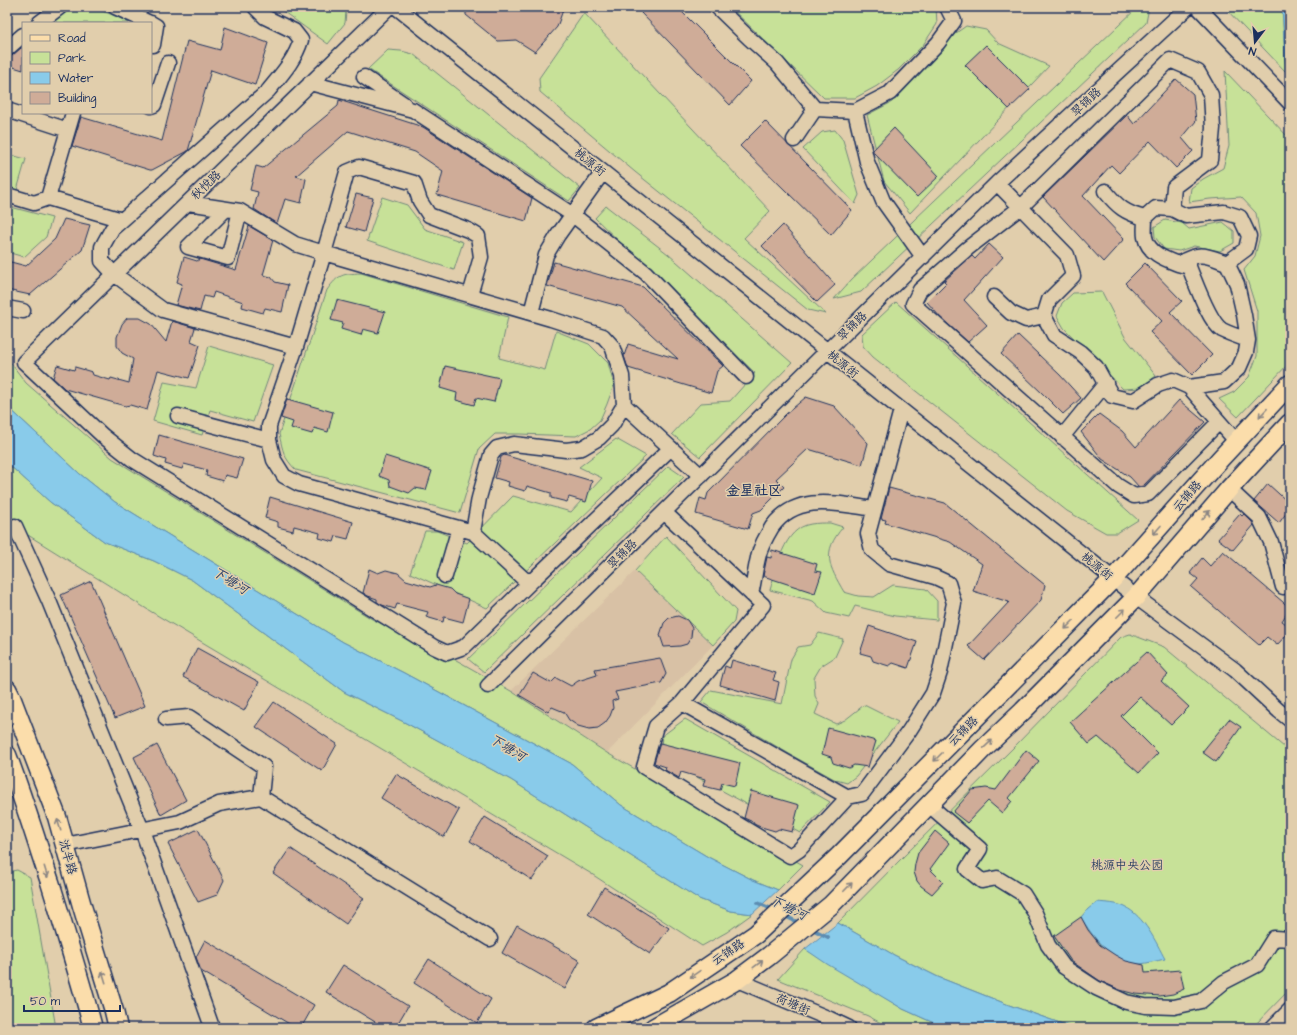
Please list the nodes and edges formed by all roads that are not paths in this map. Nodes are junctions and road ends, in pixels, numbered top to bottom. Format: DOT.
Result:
graph roads {
  1 [pos="60,7"];
  2 [pos="115,7"];
  3 [pos="255,7"];
  4 [pos="388,7"];
  5 [pos="396,7"];
  6 [pos="717,7"];
  7 [pos="947,7"];
  8 [pos="1188,7"];
  9 [pos="1198,7"];
  10 [pos="40,22"];
  11 [pos="149,22"];
  12 [pos="152,24"];
  13 [pos="22,36"];
  14 [pos="153,45"];
  15 [pos="7,49"];
  16 [pos="168,63"];
  17 [pos="364,77"];
  18 [pos="310,84"];
  19 [pos="1290,103"];
  20 [pos="152,106"];
  21 [pos="815,109"];
  22 [pos="7,110"];
  23 [pos="413,110"];
  24 [pos="855,111"];
  25 [pos="73,114"];
  26 [pos="68,130"];
  27 [pos="794,140"];
  28 [pos="603,172"];
  29 [pos="997,183"];
  30 [pos="1105,191"];
  31 [pos="7,195"];
  32 [pos="48,198"];
  33 [pos="188,203"];
  34 [pos="1021,207"];
  35 [pos="226,209"];
  36 [pos="1172,209"];
  37 [pos="240,211"];
  38 [pos="572,215"];
  39 [pos="1145,218"];
  40 [pos="122,220"];
  41 [pos="324,253"];
  42 [pos="923,257"];
  43 [pos="1228,263"];
  44 [pos="1178,264"];
  45 [pos="114,274"];
  46 [pos="470,295"];
  47 [pos="994,297"];
  48 [pos="7,308"];
  49 [pos="23,311"];
  50 [pos="531,313"];
  51 [pos="1044,316"];
  52 [pos="1248,340"];
  53 [pos="296,347"];
  54 [pos="827,351"];
  55 [pos="746,377"];
  56 [pos="1106,383"];
  57 [pos="1290,384"];
  58 [pos="1188,387"];
  59 [pos="624,405"];
  60 [pos="901,410"];
  61 [pos="178,416"];
  62 [pos="1219,422"];
  63 [pos="1290,423"];
  64 [pos="1062,437"];
  65 [pos="269,440"];
  66 [pos="1236,441"];
  67 [pos="671,448"];
  68 [pos="701,476"];
  69 [pos="1229,489"];
  70 [pos="874,509"];
  71 [pos="664,512"];
  72 [pos="15,526"];
  73 [pos="459,528"];
  74 [pos="473,532"];
  75 [pos="445,576"];
  76 [pos="1114,579"];
  77 [pos="533,580"];
  78 [pos="1283,587"];
  79 [pos="751,594"];
  80 [pos="1136,597"];
  81 [pos="488,686"];
  82 [pos="7,689"];
  83 [pos="682,703"];
  84 [pos="166,719"];
  85 [pos="1290,720"];
  86 [pos="7,755"];
  87 [pos="261,797"];
  88 [pos="848,797"];
  89 [pos="929,805"];
  90 [pos="142,830"];
  91 [pos="65,845"];
  92 [pos="490,939"];
  93 [pos="1290,939"];
  94 [pos="737,980"];
  95 [pos="1290,1010"];
  96 [pos="212,1027"];
  97 [pos="93,1028"];
  98 [pos="118,1028"];
  99 [pos="596,1028"];
  100 [pos="653,1028"];
  101 [pos="849,1028"];
  102 [pos="1272,1028"];
  1 -- 10 [label="street"];
  2 -- 11 [label="street"];
  3 -- 40 [label="street"];
  4 -- 18 [label="street, 秋悦路"];
  5 -- 28 [label="street, 桃源街"];
  6 -- 21 [label="street"];
  7 -- 24 [label="street"];
  8 -- 29 [label="street, 翠锦路"];
  9 -- 19 [label="street"];
  12 -- 14 [label="street"];
  13 -- 15 [label="street"];
  16 -- 20 [label="street"];
  17 -- 23 [label="street"];
  18 -- 23 [label="street"];
  18 -- 33 [label="street, 秋悦路"];
  21 -- 24 [label="street"];
  21 -- 27 [label="street"];
  22 -- 26 [label="street"];
  23 -- 38 [label="street"];
  24 -- 42 [label="street"];
  25 -- 26 [label="street"];
  26 -- 32 [label="street"];
  28 -- 38 [label="street"];
  28 -- 54 [label="street, 桃源街"];
  29 -- 34 [label="street"];
  29 -- 42 [label="street, 翠锦路"];
  30 -- 39 [label="street"];
  31 -- 32 [label="street"];
  32 -- 40 [label="street"];
  33 -- 35 [label="street"];
  33 -- 45 [label="street, 秋悦路"];
  34 -- 36 [label="street"];
  34 -- 51 [label="street"];
  34 -- 64 [label="street"];
  35 -- 37 [label="street"];
  35 -- 37 [label="street"];
  36 -- 39 [label="street"];
  36 -- 43 [label="street"];
  37 -- 41 [label="street"];
  38 -- 50 [label="street"];
  38 -- 55 [label="street"];
  39 -- 44 [label="street"];
  40 -- 45 [label="street"];
  41 -- 46 [label="street"];
  41 -- 46 [label="street"];
  41 -- 53 [label="street"];
  42 -- 54 [label="street, 翠锦路"];
  43 -- 44 [label="street"];
  43 -- 52 [label="street"];
  44 -- 52 [label="street"];
  45 -- 53 [label="street"];
  45 -- 77 [label="street, 秋悦路"];
  46 -- 50 [label="street"];
  47 -- 51 [label="street"];
  48 -- 49 [label="street"];
  50 -- 59 [label="street"];
  51 -- 56 [label="street"];
  52 -- 58 [label="street"];
  53 -- 65 [label="street"];
  54 -- 60 [label="street, 桃源街"];
  54 -- 68 [label="street, 翠锦路"];
  56 -- 58 [label="street"];
  56 -- 64 [label="street"];
  57 -- 66 [label="main road, 云锦路, one-way"];
  58 -- 62 [label="street"];
  59 -- 67 [label="street"];
  59 -- 74 [label="street"];
  60 -- 70 [label="street"];
  60 -- 76 [label="street, 桃源街"];
  61 -- 65 [label="street"];
  62 -- 64 [label="street"];
  62 -- 66 [label="street"];
  63 -- 69 [label="main road"];
  65 -- 73 [label="street"];
  66 -- 76 [label="main road, 云锦路, one-way"];
  67 -- 68 [label="street"];
  67 -- 77 [label="street"];
  68 -- 71 [label="street, 翠锦路"];
  69 -- 78 [label="street"];
  80 -- 69 [label="main road, one-way"];
  70 -- 79 [label="street"];
  70 -- 88 [label="street"];
  71 -- 79 [label="street"];
  71 -- 81 [label="street, 翠锦路"];
  72 -- 90 [label="street"];
  73 -- 74 [label="street"];
  73 -- 75 [label="street"];
  74 -- 77 [label="street"];
  76 -- 80 [label="street, 桃源街"];
  76 -- 99 [label="main road, 云锦路, one-way"];
  79 -- 83 [label="street"];
  80 -- 85 [label="street, 桃源街"];
  89 -- 80 [label="main road, one-way"];
  91 -- 82 [label="main road, 沈半路, one-way"];
  83 -- 88 [label="street"];
  83 -- 88 [label="street"];
  84 -- 87 [label="street"];
  86 -- 97 [label="main road, 沈半路, one-way"];
  87 -- 90 [label="street"];
  87 -- 92 [label="street"];
  89 -- 93 [label="street"];
  94 -- 89 [label="main road, one-way"];
  90 -- 91 [label="street"];
  90 -- 96 [label="street"];
  98 -- 91 [label="main road, 沈半路, one-way"];
  94 -- 100 [label="main road"];
  94 -- 101 [label="street, 荷塘街"];
  95 -- 102 [label="street"];
}
